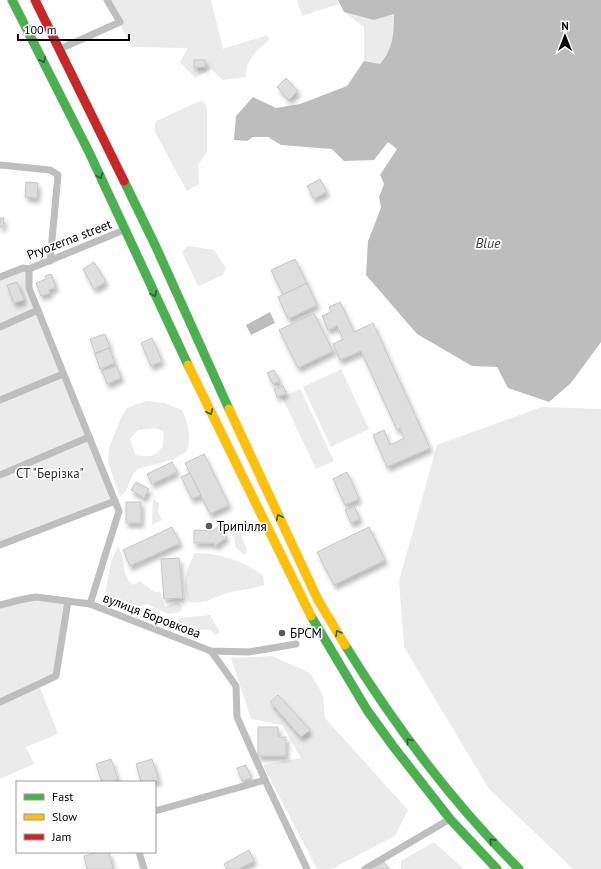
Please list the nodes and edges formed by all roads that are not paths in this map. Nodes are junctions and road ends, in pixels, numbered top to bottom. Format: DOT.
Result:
graph roads {
  1 [pos="12,0"];
  2 [pos="35,0"];
  3 [pos="107,0"];
  4 [pos="60,49"];
  5 [pos="0,165"];
  6 [pos="124,230"];
  7 [pos="50,261"];
  8 [pos="29,269"];
  9 [pos="0,277"];
  10 [pos="38,310"];
  11 [pos="0,326"];
  12 [pos="63,374"];
  13 [pos="0,400"];
  14 [pos="89,437"];
  15 [pos="0,475"];
  16 [pos="114,501"];
  17 [pos="0,546"];
  18 [pos="68,601"];
  19 [pos="90,604"];
  20 [pos="0,605"];
  21 [pos="296,644"];
  22 [pos="211,651"];
  23 [pos="0,702"];
  24 [pos="265,780"];
  25 [pos="156,811"];
  26 [pos="450,819"];
  27 [pos="139,853"];
  28 [pos="144,869"];
  29 [pos="307,869"];
  30 [pos="366,869"];
  31 [pos="497,869"];
  32 [pos="519,869"];
  1 -- 6 [label="main road, one-way"];
  2 -- 4 [label="main road"];
  3 -- 4 [label="street"];
  32 -- 4 [label="main road, one-way"];
  5 -- 7 [label="street"];
  6 -- 7 [label="street, Pryozerna street"];
  6 -- 26 [label="main road, one-way"];
  7 -- 8 [label="street, Pryozerna street"];
  8 -- 9 [label="street, Pryozerna street"];
  8 -- 10 [label="street"];
  10 -- 11 [label="street"];
  10 -- 12 [label="street"];
  12 -- 13 [label="street"];
  12 -- 14 [label="street"];
  14 -- 15 [label="street"];
  14 -- 16 [label="street"];
  16 -- 17 [label="street"];
  16 -- 19 [label="street"];
  18 -- 19 [label="street, вулиця Боровкова"];
  18 -- 20 [label="street, вулиця Боровкова"];
  18 -- 23 [label="street"];
  19 -- 22 [label="street, вулиця Боровкова"];
  21 -- 22 [label="street, вулиця Боровкова"];
  22 -- 24 [label="street"];
  24 -- 25 [label="street"];
  24 -- 29 [label="street"];
  26 -- 30 [label="street"];
  26 -- 31 [label="main road"];
  27 -- 28 [label="street"];
}
